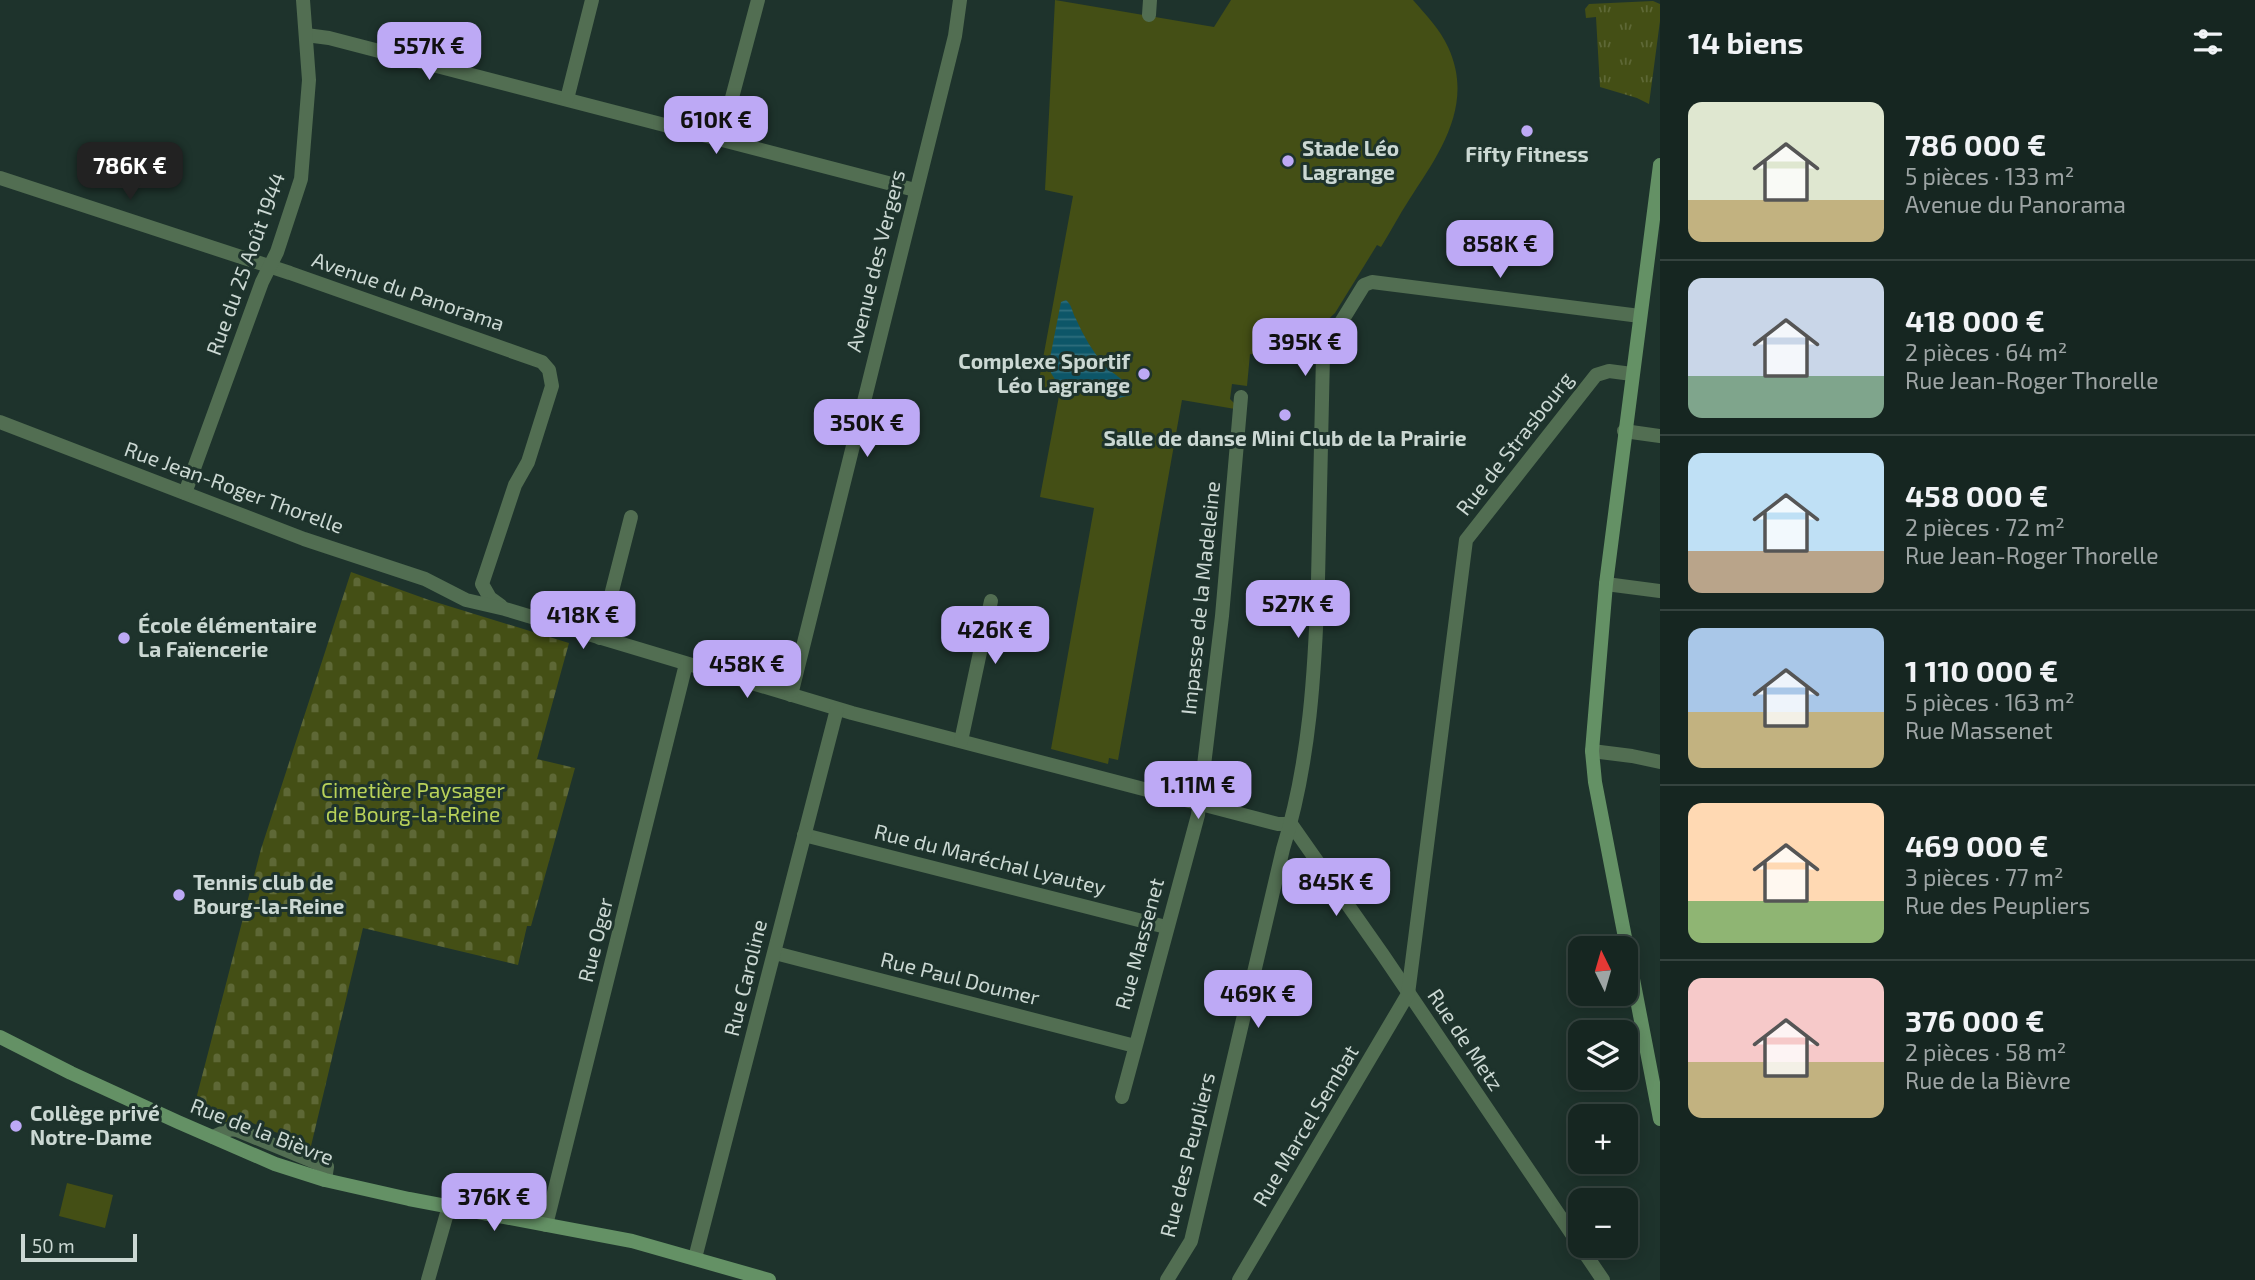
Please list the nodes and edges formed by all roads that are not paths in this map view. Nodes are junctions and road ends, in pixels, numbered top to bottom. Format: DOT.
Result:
graph roads {
  1 [pos="303,0"];
  2 [pos="592,0"];
  3 [pos="758,0"];
  4 [pos="960,0"];
  5 [pos="306,35"];
  6 [pos="567,99"];
  7 [pos="721,139"];
  8 [pos="1660,165"];
  9 [pos="0,178"];
  10 [pos="915,190"];
  11 [pos="1655,237"];
  12 [pos="270,267"];
  13 [pos="1640,316"];
  14 [pos="1632,374"];
  15 [pos="1241,397"];
  16 [pos="0,422"];
  17 [pos="1625,431"];
  18 [pos="1660,436"];
  19 [pos="185,493"];
  20 [pos="631,517"];
  21 [pos="1606,583"];
  22 [pos="482,584"];
  23 [pos="1660,591"];
  24 [pos="453,592"];
  25 [pos="991,601"];
  26 [pos="505,609"];
  27 [pos="600,638"];
  28 [pos="686,664"];
  29 [pos="791,695"];
  30 [pos="837,709"];
  31 [pos="961,741"];
  32 [pos="1592,751"];
  33 [pos="1660,762"];
  34 [pos="1200,803"];
  35 [pos="1291,824"];
  36 [pos="804,835"];
  37 [pos="1166,927"];
  38 [pos="775,953"];
  39 [pos="1408,993"];
  40 [pos="0,1037"];
  41 [pos="1135,1046"];
  42 [pos="1122,1097"];
  43 [pos="1660,1119"];
  44 [pos="449,1206"];
  45 [pos="547,1225"];
  46 [pos="695,1258"];
  47 [pos="428,1280"];
  48 [pos="769,1280"];
  49 [pos="1167,1280"];
  50 [pos="1239,1280"];
  51 [pos="1603,1280"];
  1 -- 5 [label="street, Rue du 25 Août 1944"];
  2 -- 6 [label="street"];
  3 -- 7 [label="street"];
  4 -- 10 [label="street, Avenue des Vergers"];
  5 -- 6 [label="street"];
  5 -- 12 [label="street, Rue du 25 Août 1944"];
  6 -- 7 [label="street"];
  7 -- 10 [label="street"];
  8 -- 11 [label="main road"];
  9 -- 12 [label="street, Avenue du Panorama"];
  10 -- 29 [label="street, Avenue des Vergers"];
  11 -- 13 [label="main road"];
  12 -- 19 [label="street, Rue du 25 Août 1944"];
  12 -- 22 [label="street, Avenue du Panorama"];
  13 -- 14 [label="main road"];
  13 -- 35 [label="street, Rue des Peupliers"];
  14 -- 17 [label="main road"];
  14 -- 39 [label="street, Rue de Strasbourg"];
  15 -- 34 [label="street, Impasse de la Madeleine"];
  16 -- 19 [label="street, Rue Jean-Roger Thorelle"];
  17 -- 18 [label="street"];
  17 -- 21 [label="main road"];
  19 -- 24 [label="street, Rue Jean-Roger Thorelle"];
  20 -- 27 [label="street"];
  21 -- 23 [label="street"];
  21 -- 32 [label="main road"];
  22 -- 24 [label="street"];
  22 -- 26 [label="street"];
  24 -- 26 [label="street, Rue Jean-Roger Thorelle"];
  25 -- 31 [label="street"];
  26 -- 27 [label="street, Rue Jean-Roger Thorelle"];
  27 -- 28 [label="street, Rue Jean-Roger Thorelle"];
  28 -- 29 [label="street, Rue Jean-Roger Thorelle"];
  28 -- 45 [label="street, Rue Oger"];
  29 -- 30 [label="street, Rue Jean-Roger Thorelle"];
  30 -- 31 [label="street, Rue Jean-Roger Thorelle"];
  30 -- 36 [label="street, Rue Caroline"];
  31 -- 34 [label="street, Rue Jean-Roger Thorelle"];
  32 -- 33 [label="street"];
  32 -- 43 [label="main road"];
  34 -- 35 [label="street, Rue Jean-Roger Thorelle"];
  34 -- 37 [label="street, Rue Massenet"];
  35 -- 39 [label="street, Rue de Metz"];
  35 -- 49 [label="street, Rue des Peupliers"];
  36 -- 37 [label="street, Rue du Maréchal Lyautey"];
  36 -- 38 [label="street, Rue Caroline"];
  37 -- 41 [label="street, Rue Massenet"];
  38 -- 41 [label="street, Rue Paul Doumer"];
  38 -- 46 [label="street, Rue Caroline"];
  39 -- 50 [label="street, Rue Marcel Sembat"];
  39 -- 51 [label="street, Rue de Metz"];
  40 -- 44 [label="main road, Rue de la Bièvre"];
  41 -- 42 [label="street, Rue Massenet"];
  44 -- 45 [label="main road, Rue de la Bièvre"];
  44 -- 47 [label="street"];
  45 -- 46 [label="main road, Rue de la Bièvre"];
  46 -- 48 [label="main road, Rue de la Bièvre"];
}
